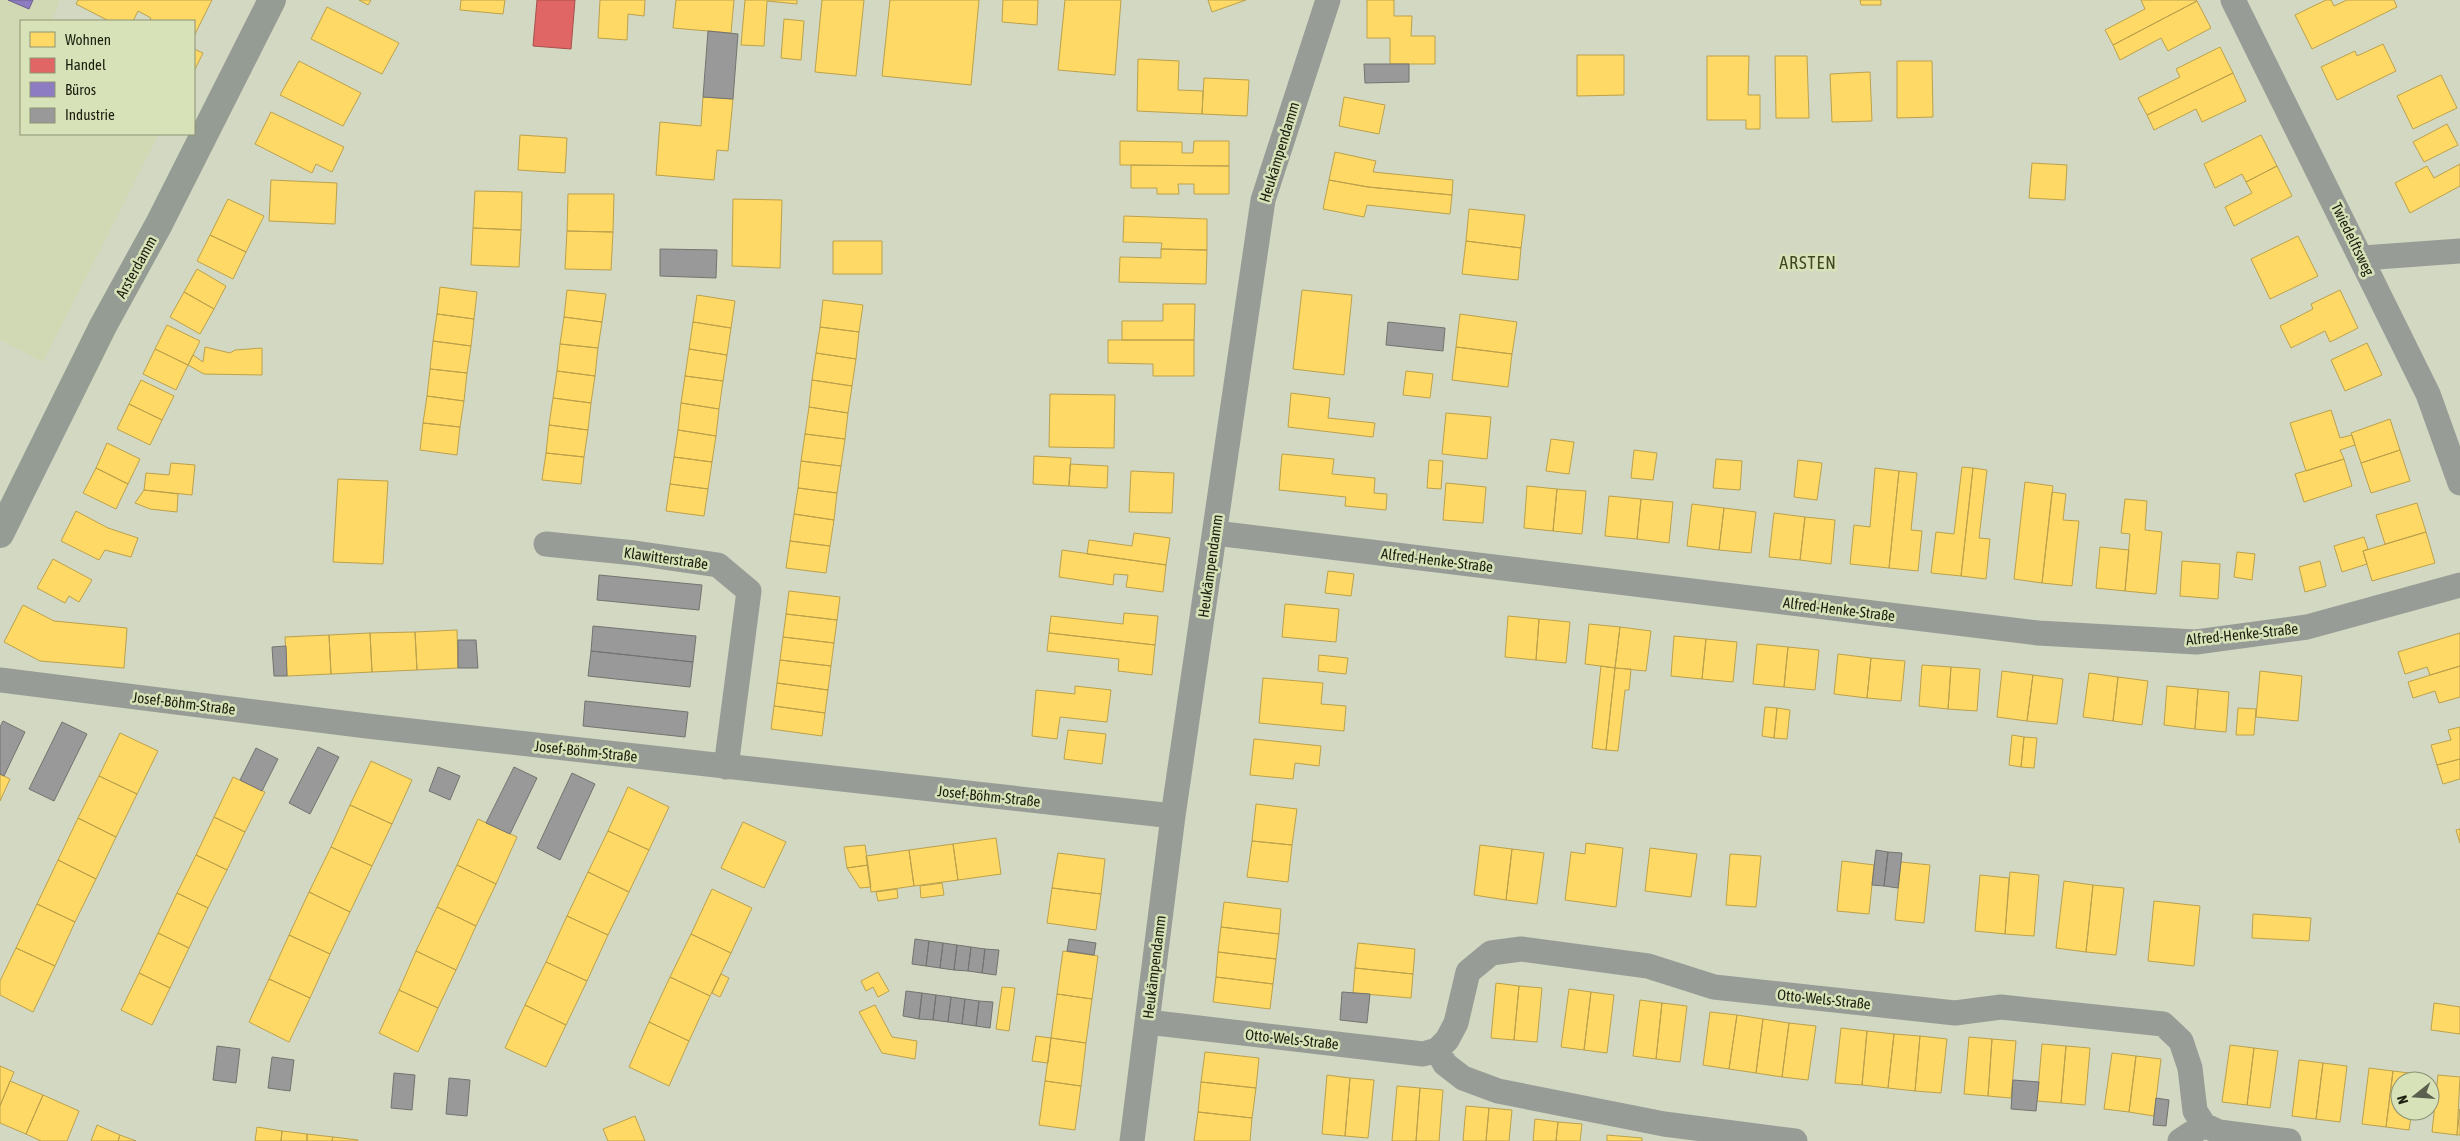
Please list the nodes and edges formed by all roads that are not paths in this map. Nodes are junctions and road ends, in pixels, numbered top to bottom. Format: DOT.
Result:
graph roads {
  1 [pos="272,0"];
  2 [pos="1328,0"];
  3 [pos="2233,0"];
  4 [pos="2460,251"];
  5 [pos="2363,258"];
  6 [pos="2460,483"];
  7 [pos="1215,533"];
  8 [pos="0,534"];
  9 [pos="546,544"];
  10 [pos="2460,586"];
  11 [pos="0,680"];
  12 [pos="726,767"];
  13 [pos="1173,816"];
  14 [pos="1147,1022"];
  15 [pos="1437,1050"];
  16 [pos="2204,1125"];
  17 [pos="1132,1141"];
  18 [pos="1795,1141"];
  19 [pos="2180,1141"];
  20 [pos="2289,1141"];
  1 -- 8 [label="street, Arsterdamm"];
  2 -- 7 [label="street, Heukämpendamm"];
  3 -- 5 [label="street, Twiedelftsweg"];
  4 -- 5 [label="street"];
  5 -- 6 [label="street, Twiedelftsweg"];
  7 -- 10 [label="street, Alfred-Henke-Straße"];
  7 -- 13 [label="street, Heukämpendamm"];
  9 -- 12 [label="street, Klawitterstraße"];
  11 -- 12 [label="street, Josef-Böhm-Straße"];
  12 -- 13 [label="street, Josef-Böhm-Straße"];
  13 -- 14 [label="street, Heukämpendamm"];
  14 -- 15 [label="street, Otto-Wels-Straße"];
  14 -- 17 [label="street, Heukämpendamm"];
  15 -- 16 [label="street, Otto-Wels-Straße"];
  15 -- 18 [label="street"];
  16 -- 19 [label="street"];
  16 -- 20 [label="street"];
}
